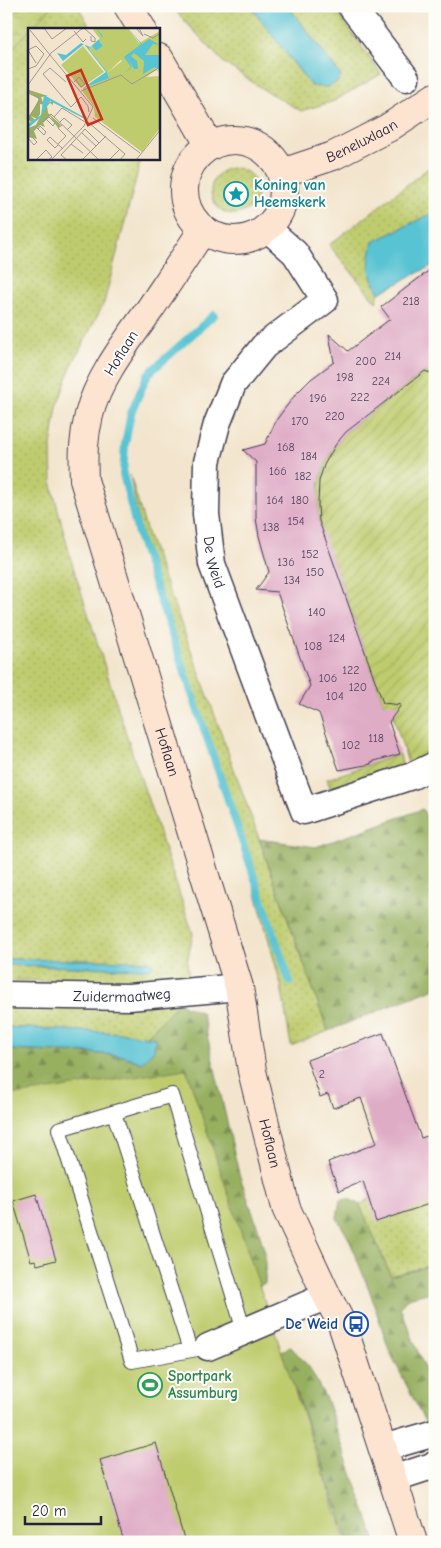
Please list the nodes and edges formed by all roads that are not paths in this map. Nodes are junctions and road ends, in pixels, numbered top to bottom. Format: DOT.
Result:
graph roads {
  1 [pos="128,6"];
  2 [pos="351,6"];
  3 [pos="141,28"];
  4 [pos="160,60"];
  5 [pos="406,78"];
  6 [pos="435,96"];
  7 [pos="210,146"];
  8 [pos="282,173"];
  9 [pos="203,228"];
  10 [pos="267,228"];
  11 [pos="435,765"];
  12 [pos="238,987"];
  13 [pos="6,995"];
  14 [pos="114,1113"];
  15 [pos="326,1296"];
  16 [pos="244,1332"];
  17 [pos="199,1349"];
  18 [pos="435,1433"];
  19 [pos="382,1448"];
  20 [pos="435,1465"];
  21 [pos="392,1479"];
  22 [pos="413,1542"];
  1 -- 3 [label="main road"];
  2 -- 5 [label="street"];
  4 -- 7 [label="main road"];
  6 -- 8 [label="main road, Beneluxlaan"];
  7 -- 8 [label="main road"];
  7 -- 9 [label="main road"];
  8 -- 10 [label="main road"];
  9 -- 10 [label="main road"];
  9 -- 12 [label="main road, Hoflaan"];
  10 -- 11 [label="street, De Weid"];
  12 -- 13 [label="street, Zuidermaatweg"];
  12 -- 15 [label="main road, Hoflaan"];
  14 -- 16 [label="lane"];
  14 -- 17 [label="lane"];
  14 -- 17 [label="lane"];
  15 -- 16 [label="street"];
  15 -- 19 [label="main road, Hoflaan"];
  16 -- 17 [label="street"];
  18 -- 19 [label="street"];
  19 -- 21 [label="main road, Hoflaan"];
  20 -- 21 [label="street"];
  21 -- 22 [label="main road, Hoflaan"];
}
